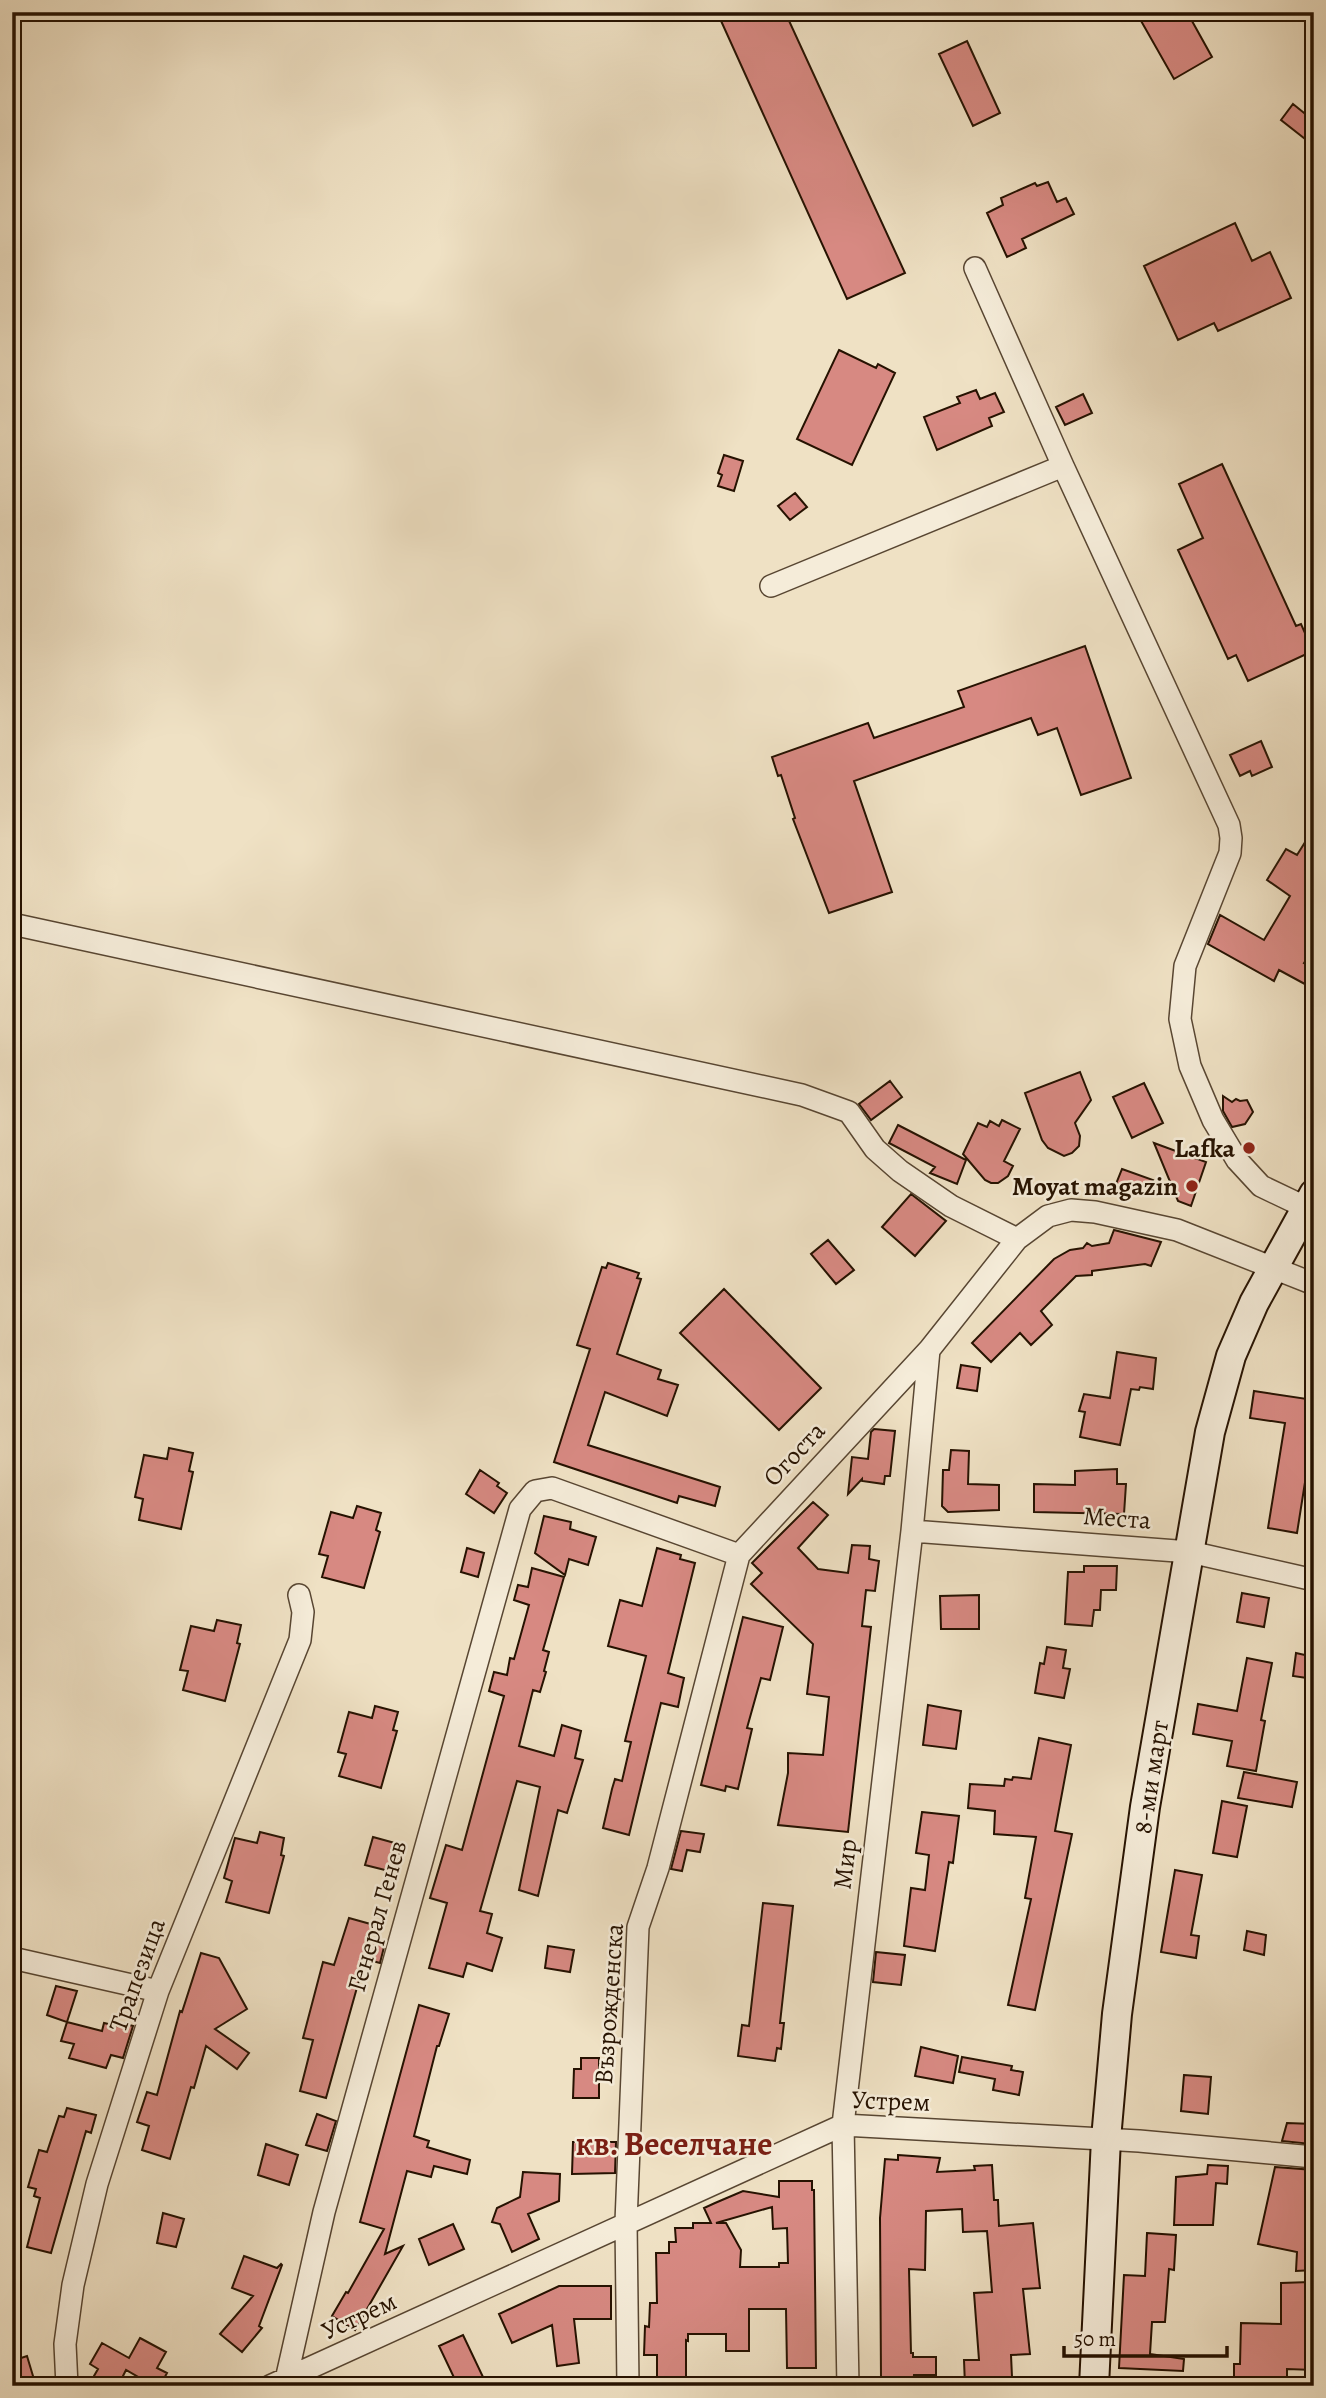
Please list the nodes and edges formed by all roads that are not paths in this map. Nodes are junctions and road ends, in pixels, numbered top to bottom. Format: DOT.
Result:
graph roads {
  1 [pos="975,268"];
  2 [pos="1063,466"];
  3 [pos="771,586"];
  4 [pos="12,924"];
  5 [pos="1309,1200"];
  6 [pos="1017,1239"];
  7 [pos="1273,1269"];
  8 [pos="1314,1284"];
  9 [pos="929,1350"];
  10 [pos="912,1531"];
  11 [pos="1190,1552"];
  12 [pos="739,1555"];
  13 [pos="1314,1580"];
  14 [pos="299,1595"];
  15 [pos="12,1958"];
  16 [pos="158,1991"];
  17 [pos="843,2125"];
  18 [pos="1106,2139"];
  19 [pos="1314,2157"];
  20 [pos="626,2222"];
  21 [pos="278,2383"];
  22 [pos="67,2386"];
  23 [pos="628,2386"];
  24 [pos="848,2386"];
  25 [pos="1094,2386"];
  1 -- 2 [label="street"];
  2 -- 3 [label="street"];
  2 -- 5 [label="street"];
  4 -- 6 [label="street"];
  5 -- 7 [label="main road, 8-ми март"];
  6 -- 7 [label="street, Огоста"];
  6 -- 9 [label="street, Огоста"];
  7 -- 8 [label="street, Огоста"];
  7 -- 11 [label="main road, 8-ми март"];
  9 -- 10 [label="street, Мир"];
  9 -- 12 [label="street, Огоста"];
  10 -- 11 [label="street, Места"];
  10 -- 17 [label="street, Мир"];
  11 -- 13 [label="street, Места"];
  11 -- 18 [label="main road, 8-ми март"];
  12 -- 20 [label="street, Възрожденска"];
  12 -- 21 [label="street, Генерал Генев"];
  14 -- 16 [label="street, Трапезица"];
  15 -- 16 [label="street"];
  16 -- 22 [label="street, Трапезица"];
  17 -- 18 [label="street, Устрем"];
  17 -- 20 [label="street, Устрем"];
  17 -- 24 [label="street, Мир"];
  18 -- 19 [label="street, Устрем"];
  18 -- 25 [label="main road, 8-ми март"];
  20 -- 21 [label="street, Устрем"];
  20 -- 23 [label="street, Възрожденска"];
}
